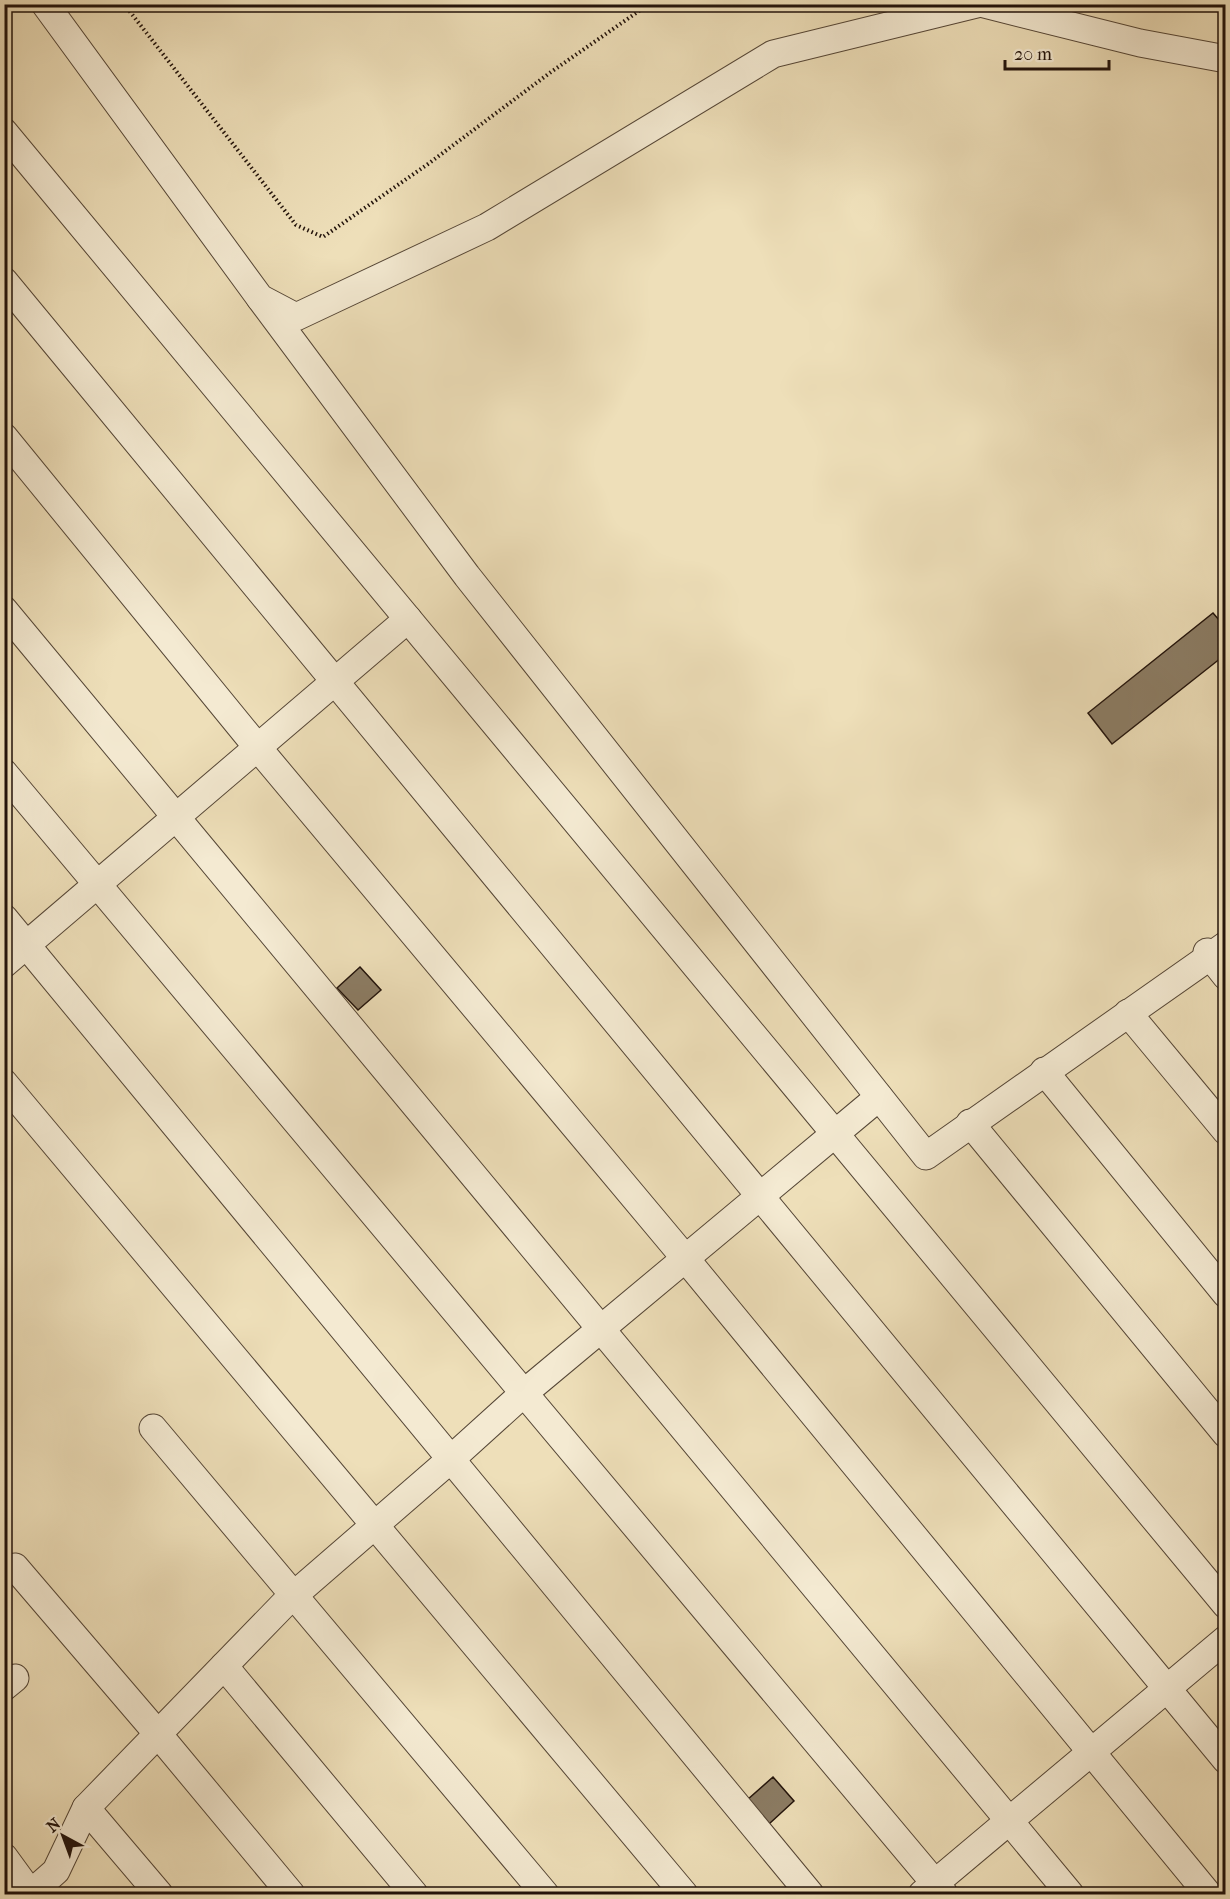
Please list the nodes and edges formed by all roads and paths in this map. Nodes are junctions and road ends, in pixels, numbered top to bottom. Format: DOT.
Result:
graph roads {
  1 [pos="45,4"];
  2 [pos="124,4"];
  3 [pos="650,4"];
  4 [pos="976,4"];
  5 [pos="984,4"];
  6 [pos="1226,59"];
  7 [pos="4,132"];
  8 [pos="4,281"];
  9 [pos="261,298"];
  10 [pos="4,437"];
  11 [pos="5,614"];
  12 [pos="408,619"];
  13 [pos="335,682"];
  14 [pos="258,748"];
  15 [pos="4,773"];
  16 [pos="176,817"];
  17 [pos="98,885"];
  18 [pos="4,918"];
  19 [pos="27,945"];
  20 [pos="1217,957"];
  21 [pos="4,964"];
  22 [pos="1128,1013"];
  23 [pos="1044,1071"];
  24 [pos="4,1083"];
  25 [pos="879,1097"];
  26 [pos="970,1124"];
  27 [pos="1226,1131"];
  28 [pos="835,1133"];
  29 [pos="760,1196"];
  30 [pos="685,1258"];
  31 [pos="1226,1294"];
  32 [pos="600,1329"];
  33 [pos="524,1393"];
  34 [pos="153,1428"];
  35 [pos="1226,1434"];
  36 [pos="451,1460"];
  37 [pos="375,1525"];
  38 [pos="15,1567"];
  39 [pos="294,1595"];
  40 [pos="1226,1605"];
  41 [pos="1226,1639"];
  42 [pos="224,1666"];
  43 [pos="1166,1688"];
  44 [pos="158,1734"];
  45 [pos="1091,1752"];
  46 [pos="1226,1760"];
  47 [pos="86,1808"];
  48 [pos="1009,1821"];
  49 [pos="4,1857"];
  50 [pos="933,1891"];
  51 [pos="31,1894"];
  52 [pos="159,1894"];
  53 [pos="291,1894"];
  54 [pos="414,1894"];
  55 [pos="545,1894"];
  56 [pos="684,1894"];
  57 [pos="810,1894"];
  58 [pos="1070,1894"];
  59 [pos="1208,1894"];
  1 -- 9 [label="street"];
  2 -- 3 [label="path"];
  4 -- 9 [label="street"];
  5 -- 6 [label="street"];
  7 -- 12 [label="street"];
  8 -- 13 [label="street"];
  9 -- 25 [label="street"];
  10 -- 14 [label="street"];
  11 -- 16 [label="street"];
  12 -- 13 [label="street"];
  12 -- 28 [label="street"];
  13 -- 14 [label="street"];
  13 -- 29 [label="street"];
  14 -- 16 [label="street"];
  14 -- 30 [label="street"];
  15 -- 17 [label="street"];
  16 -- 17 [label="street"];
  16 -- 32 [label="street"];
  17 -- 19 [label="street"];
  17 -- 33 [label="street"];
  18 -- 19 [label="street"];
  19 -- 21 [label="street"];
  19 -- 36 [label="street"];
  20 -- 22 [label="street"];
  22 -- 23 [label="street"];
  22 -- 27 [label="street"];
  23 -- 26 [label="street"];
  23 -- 31 [label="street"];
  24 -- 37 [label="street"];
  25 -- 26 [label="street"];
  25 -- 28 [label="street"];
  26 -- 35 [label="street"];
  28 -- 29 [label="street"];
  28 -- 40 [label="street"];
  29 -- 30 [label="street"];
  29 -- 43 [label="street"];
  30 -- 32 [label="street"];
  30 -- 45 [label="street"];
  32 -- 33 [label="street"];
  32 -- 48 [label="street"];
  33 -- 36 [label="street"];
  33 -- 50 [label="street"];
  34 -- 39 [label="street"];
  36 -- 37 [label="street"];
  36 -- 57 [label="street"];
  37 -- 39 [label="street"];
  37 -- 56 [label="street"];
  38 -- 44 [label="street"];
  39 -- 42 [label="street"];
  39 -- 55 [label="street"];
  41 -- 43 [label="street"];
  42 -- 44 [label="street"];
  42 -- 54 [label="street"];
  43 -- 45 [label="street"];
  43 -- 46 [label="street"];
  44 -- 47 [label="street"];
  44 -- 53 [label="street"];
  45 -- 48 [label="street"];
  45 -- 59 [label="street"];
  47 -- 51 [label="street"];
  47 -- 52 [label="street"];
  48 -- 50 [label="street"];
  48 -- 58 [label="street"];
  49 -- 51 [label="street"];
}
